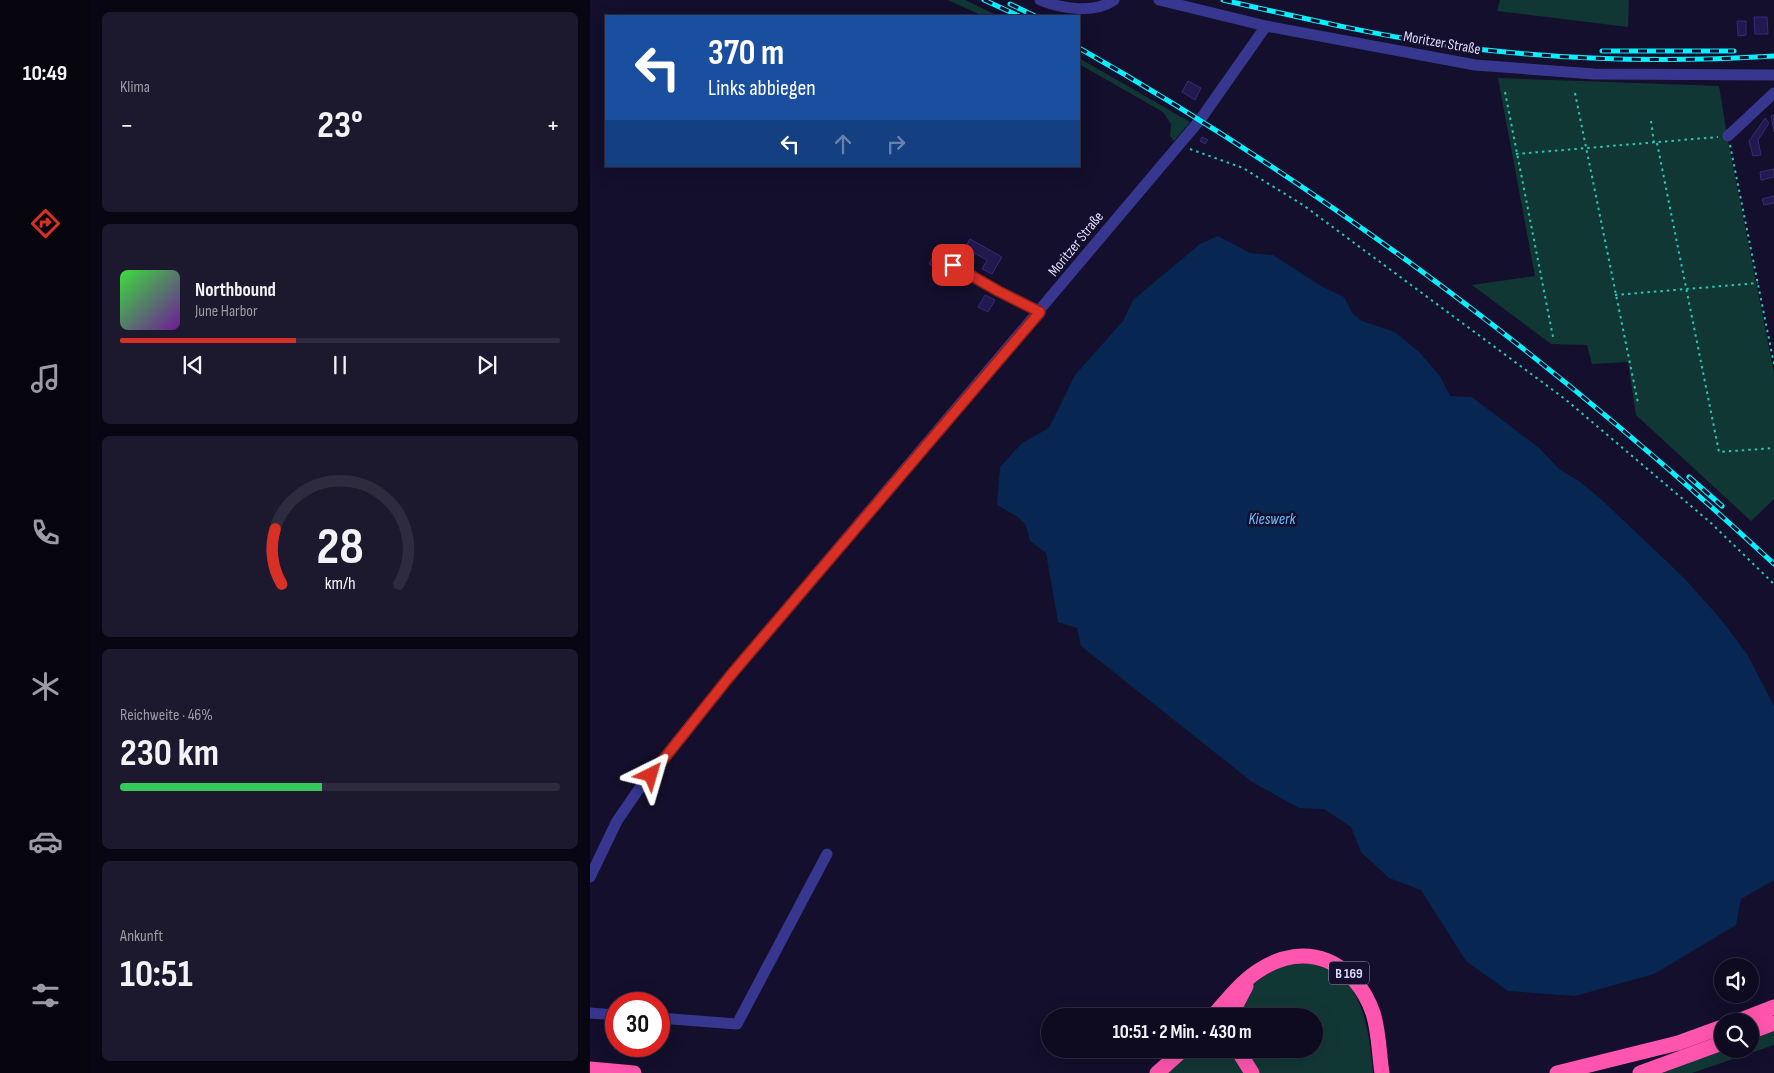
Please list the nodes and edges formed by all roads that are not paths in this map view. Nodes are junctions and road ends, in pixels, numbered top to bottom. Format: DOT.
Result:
graph roads {
  1 [pos="1040,0"];
  2 [pos="1114,0"];
  3 [pos="1160,0"];
  4 [pos="1266,26"];
  5 [pos="1774,76"];
  6 [pos="1774,93"];
  7 [pos="1728,136"];
  8 [pos="953,265"];
  9 [pos="1040,312"];
  10 [pos="827,854"];
  11 [pos="590,877"];
  12 [pos="1252,976"];
  13 [pos="1774,1007"];
  14 [pos="1220,1008"];
  15 [pos="1235,1008"];
  16 [pos="590,1013"];
  17 [pos="1759,1013"];
  18 [pos="605,1014"];
  19 [pos="670,1019"];
  20 [pos="1774,1023"];
  21 [pos="1759,1029"];
  22 [pos="1714,1030"];
  23 [pos="1714,1046"];
  24 [pos="1174,1058"];
  25 [pos="1243,1058"];
  26 [pos="590,1068"];
  27 [pos="634,1073"];
  28 [pos="1157,1073"];
  29 [pos="1252,1073"];
  30 [pos="1382,1073"];
  31 [pos="1557,1073"];
  32 [pos="1640,1073"];
  1 -- 2 [label="street"];
  3 -- 4 [label="street"];
  4 -- 5 [label="street, Moritzer Straße"];
  4 -- 9 [label="street, Moritzer Straße"];
  6 -- 7 [label="street"];
  8 -- 9 [label="street"];
  9 -- 11 [label="street, Moritzer Straße"];
  10 -- 19 [label="street"];
  12 -- 14 [label="highway, B 169"];
  12 -- 15 [label="highway, B 169"];
  12 -- 30 [label="highway, B 169"];
  13 -- 17 [label="highway"];
  16 -- 18 [label="street"];
  20 -- 21 [label="highway"];
  22 -- 31 [label="highway"];
  23 -- 32 [label="highway"];
  24 -- 28 [label="highway"];
  25 -- 29 [label="highway"];
  26 -- 27 [label="highway"];
}
